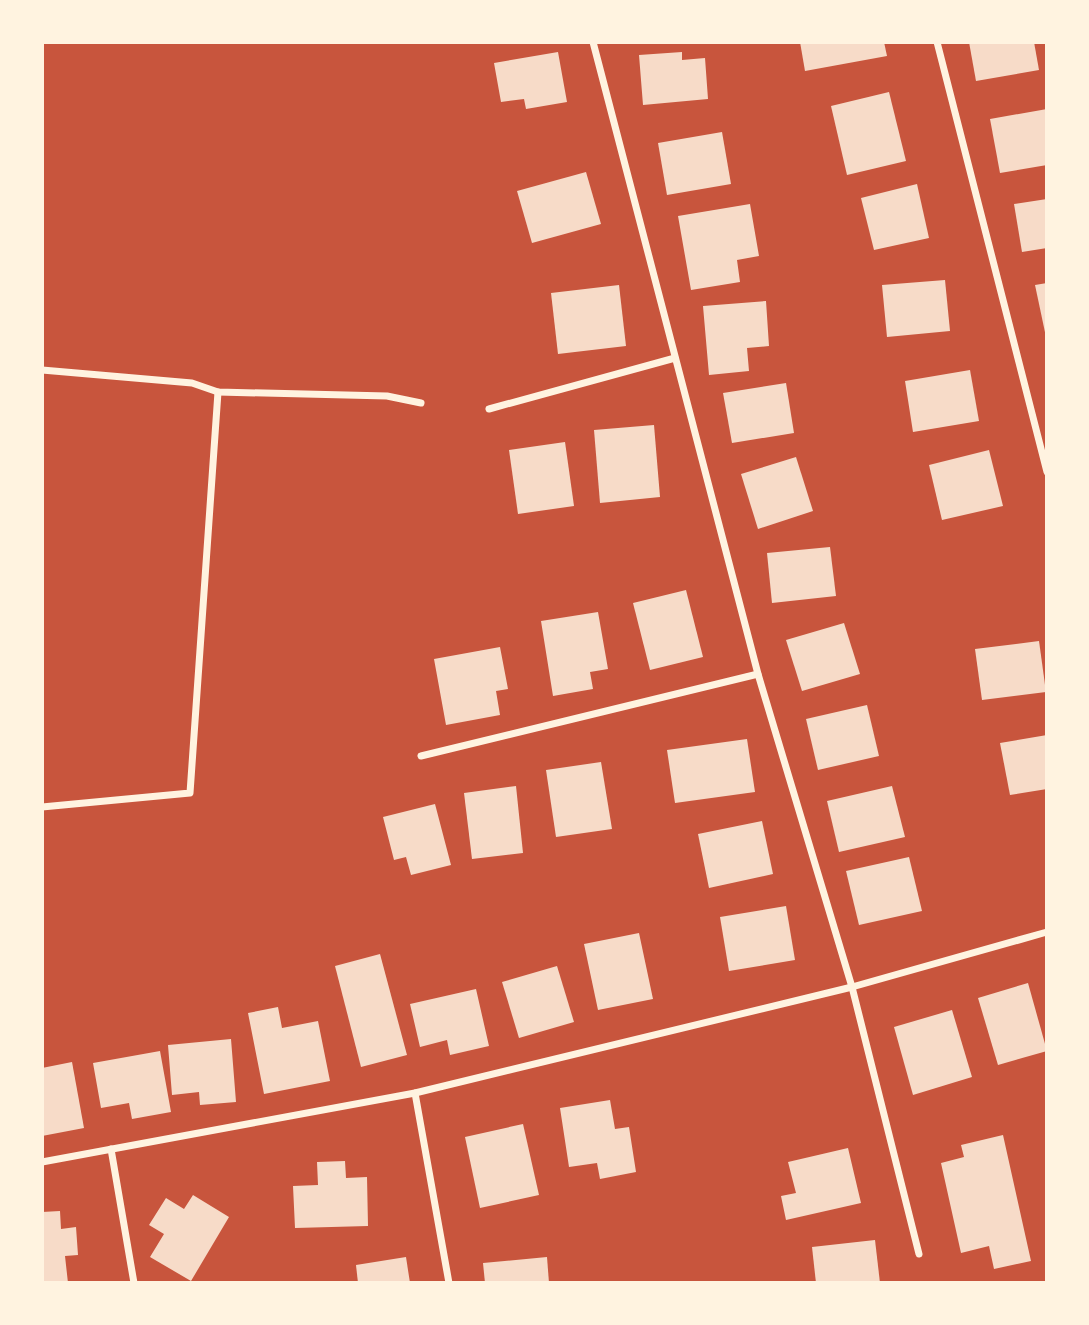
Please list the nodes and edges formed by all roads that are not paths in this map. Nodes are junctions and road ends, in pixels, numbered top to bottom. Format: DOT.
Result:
graph roads {
  1 [pos="593,42"];
  2 [pos="937,42"];
  3 [pos="675,358"];
  4 [pos="42,370"];
  5 [pos="218,392"];
  6 [pos="421,403"];
  7 [pos="489,409"];
  8 [pos="1047,472"];
  9 [pos="758,674"];
  10 [pos="421,756"];
  11 [pos="42,807"];
  12 [pos="1047,932"];
  13 [pos="852,987"];
  14 [pos="415,1093"];
  15 [pos="111,1149"];
  16 [pos="42,1161"];
  17 [pos="919,1254"];
  18 [pos="134,1283"];
  19 [pos="449,1283"];
  1 -- 3 [label="street"];
  2 -- 8 [label="street"];
  3 -- 7 [label="street"];
  3 -- 9 [label="street"];
  4 -- 5 [label="street"];
  5 -- 6 [label="street"];
  5 -- 11 [label="street"];
  9 -- 10 [label="street"];
  9 -- 13 [label="street"];
  12 -- 13 [label="street"];
  13 -- 14 [label="street"];
  13 -- 17 [label="street"];
  14 -- 15 [label="street"];
  14 -- 19 [label="street"];
  15 -- 16 [label="street"];
  15 -- 18 [label="street"];
}
